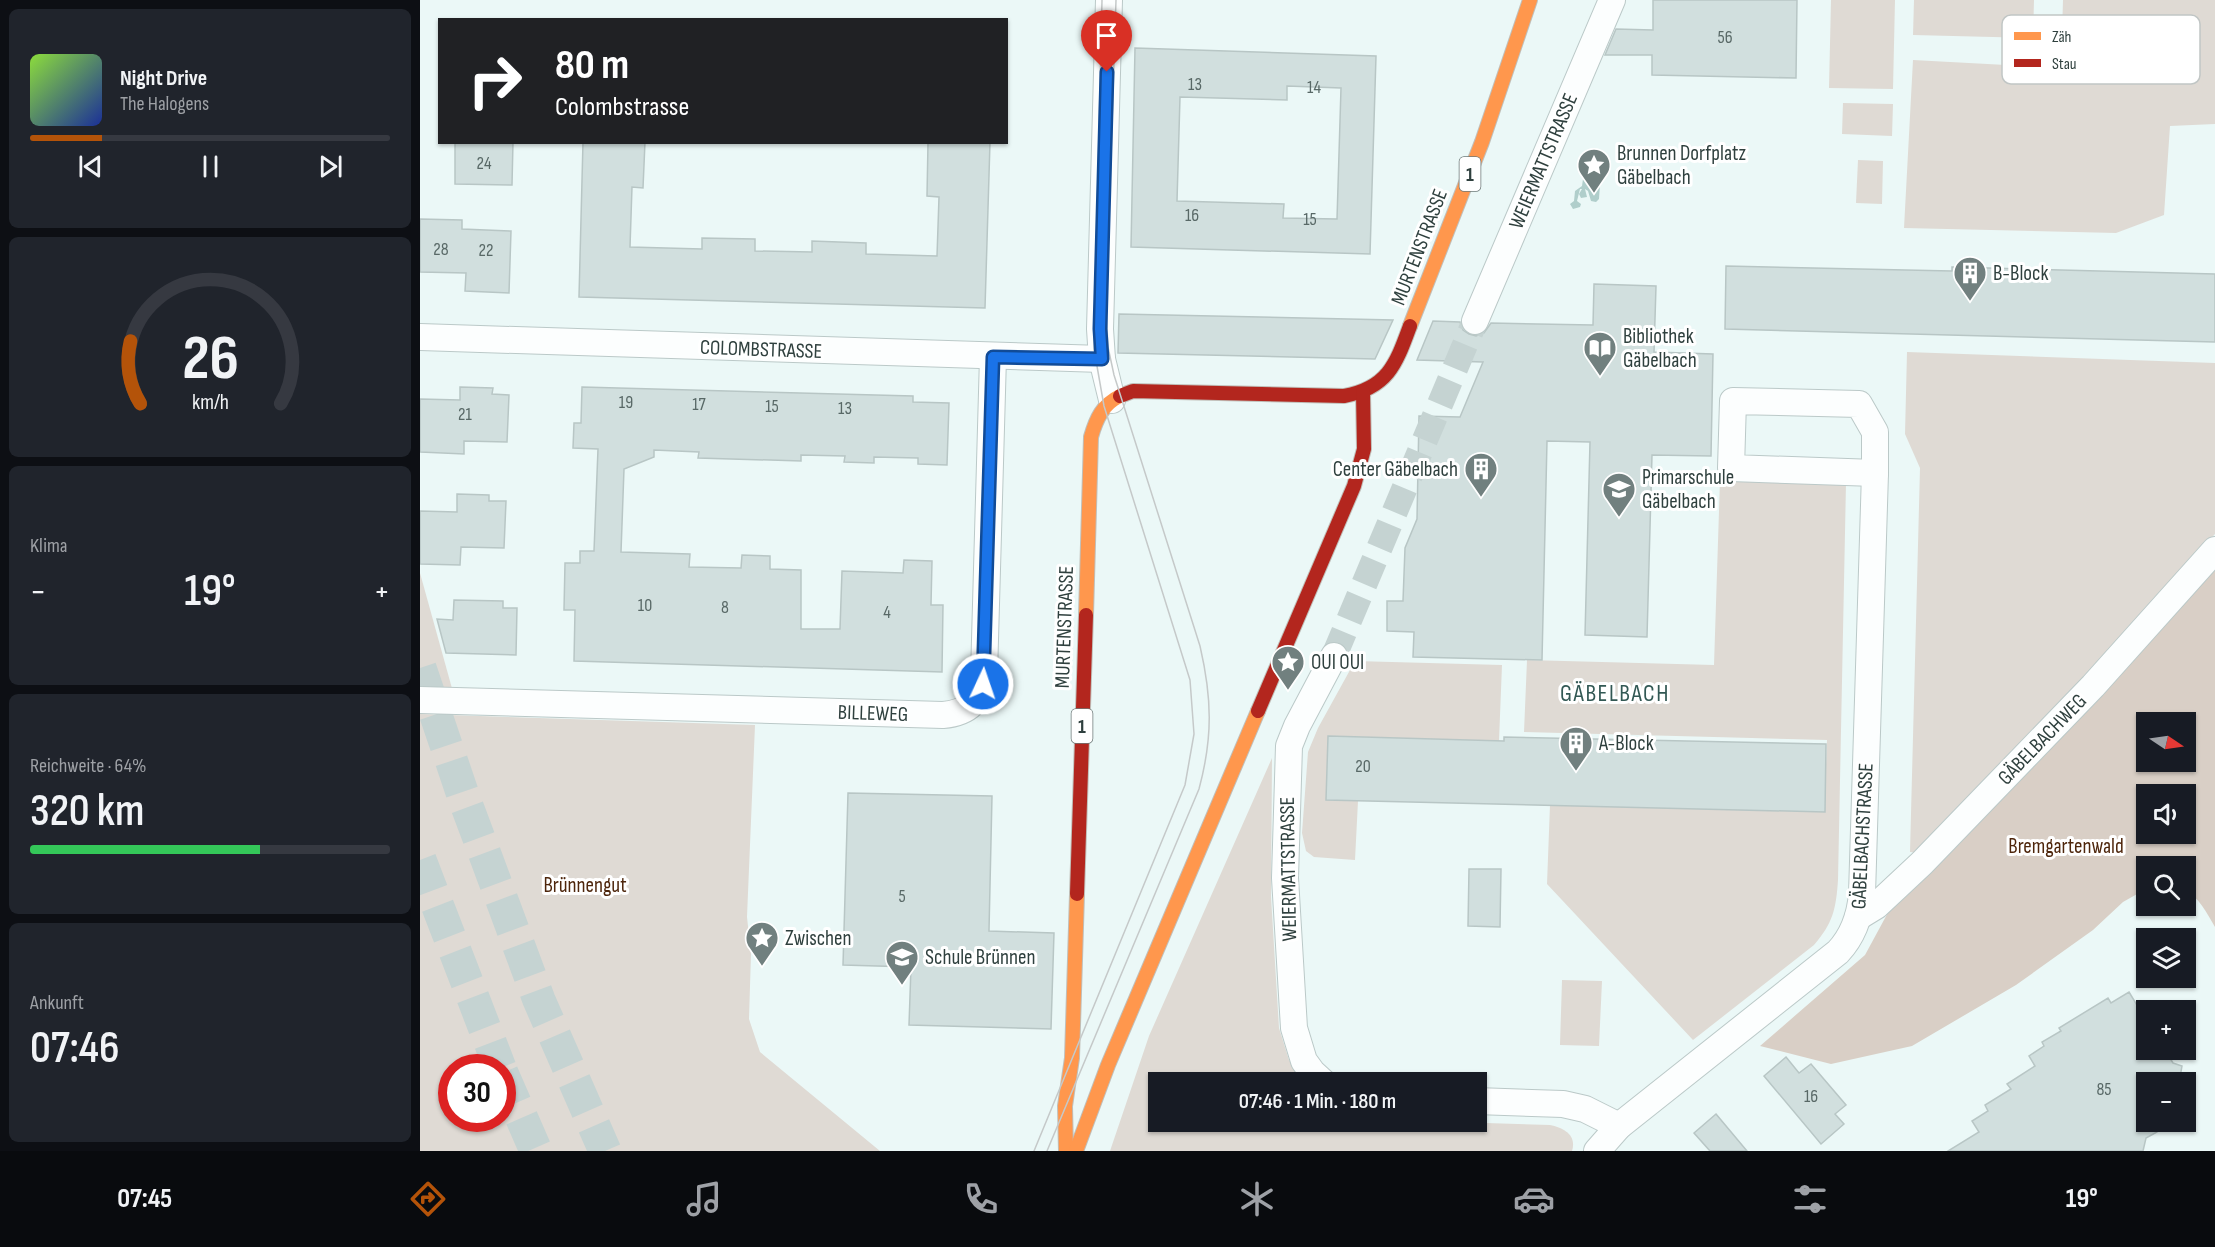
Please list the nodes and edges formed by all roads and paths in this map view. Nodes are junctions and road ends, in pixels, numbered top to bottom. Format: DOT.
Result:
graph roads {
  1 [pos="1109,0"];
  2 [pos="1530,0"];
  3 [pos="1612,0"];
  4 [pos="1475,321"];
  5 [pos="420,337"];
  6 [pos="993,357"];
  7 [pos="1102,359"];
  8 [pos="1363,392"];
  9 [pos="1112,400"];
  10 [pos="1875,473"];
  11 [pos="2215,550"];
  12 [pos="1334,656"];
  13 [pos="420,700"];
  14 [pos="1858,917"];
  15 [pos="1312,1072"];
  16 [pos="1487,1101"];
  17 [pos="1619,1126"];
  18 [pos="1066,1151"];
  19 [pos="1076,1151"];
  20 [pos="1598,1151"];
  1 -- 7 [label="street"];
  2 -- 8 [label="main road, MURTENSTRASSE / 1"];
  3 -- 4 [label="street, WEIERMATTSTRASSE"];
  5 -- 6 [label="street, COLOMBSTRASSE"];
  6 -- 7 [label="street, COLOMBSTRASSE"];
  6 -- 13 [label="street, BILLEWEG"];
  7 -- 9 [label="street"];
  8 -- 9 [label="main road, MURTENSTRASSE / 1"];
  8 -- 19 [label="main road"];
  9 -- 18 [label="main road, MURTENSTRASSE / 1"];
  10 -- 10 [label="street, GÄBELBACHSTRASSE"];
  10 -- 14 [label="street, GÄBELBACHSTRASSE"];
  11 -- 14 [label="street, GÄBELBACHWEG"];
  12 -- 15 [label="street, WEIERMATTSTRASSE"];
  14 -- 17 [label="street, GÄBELBACHSTRASSE"];
  16 -- 17 [label="street"];
  17 -- 20 [label="street, GÄBELBACHSTRASSE"];
}
